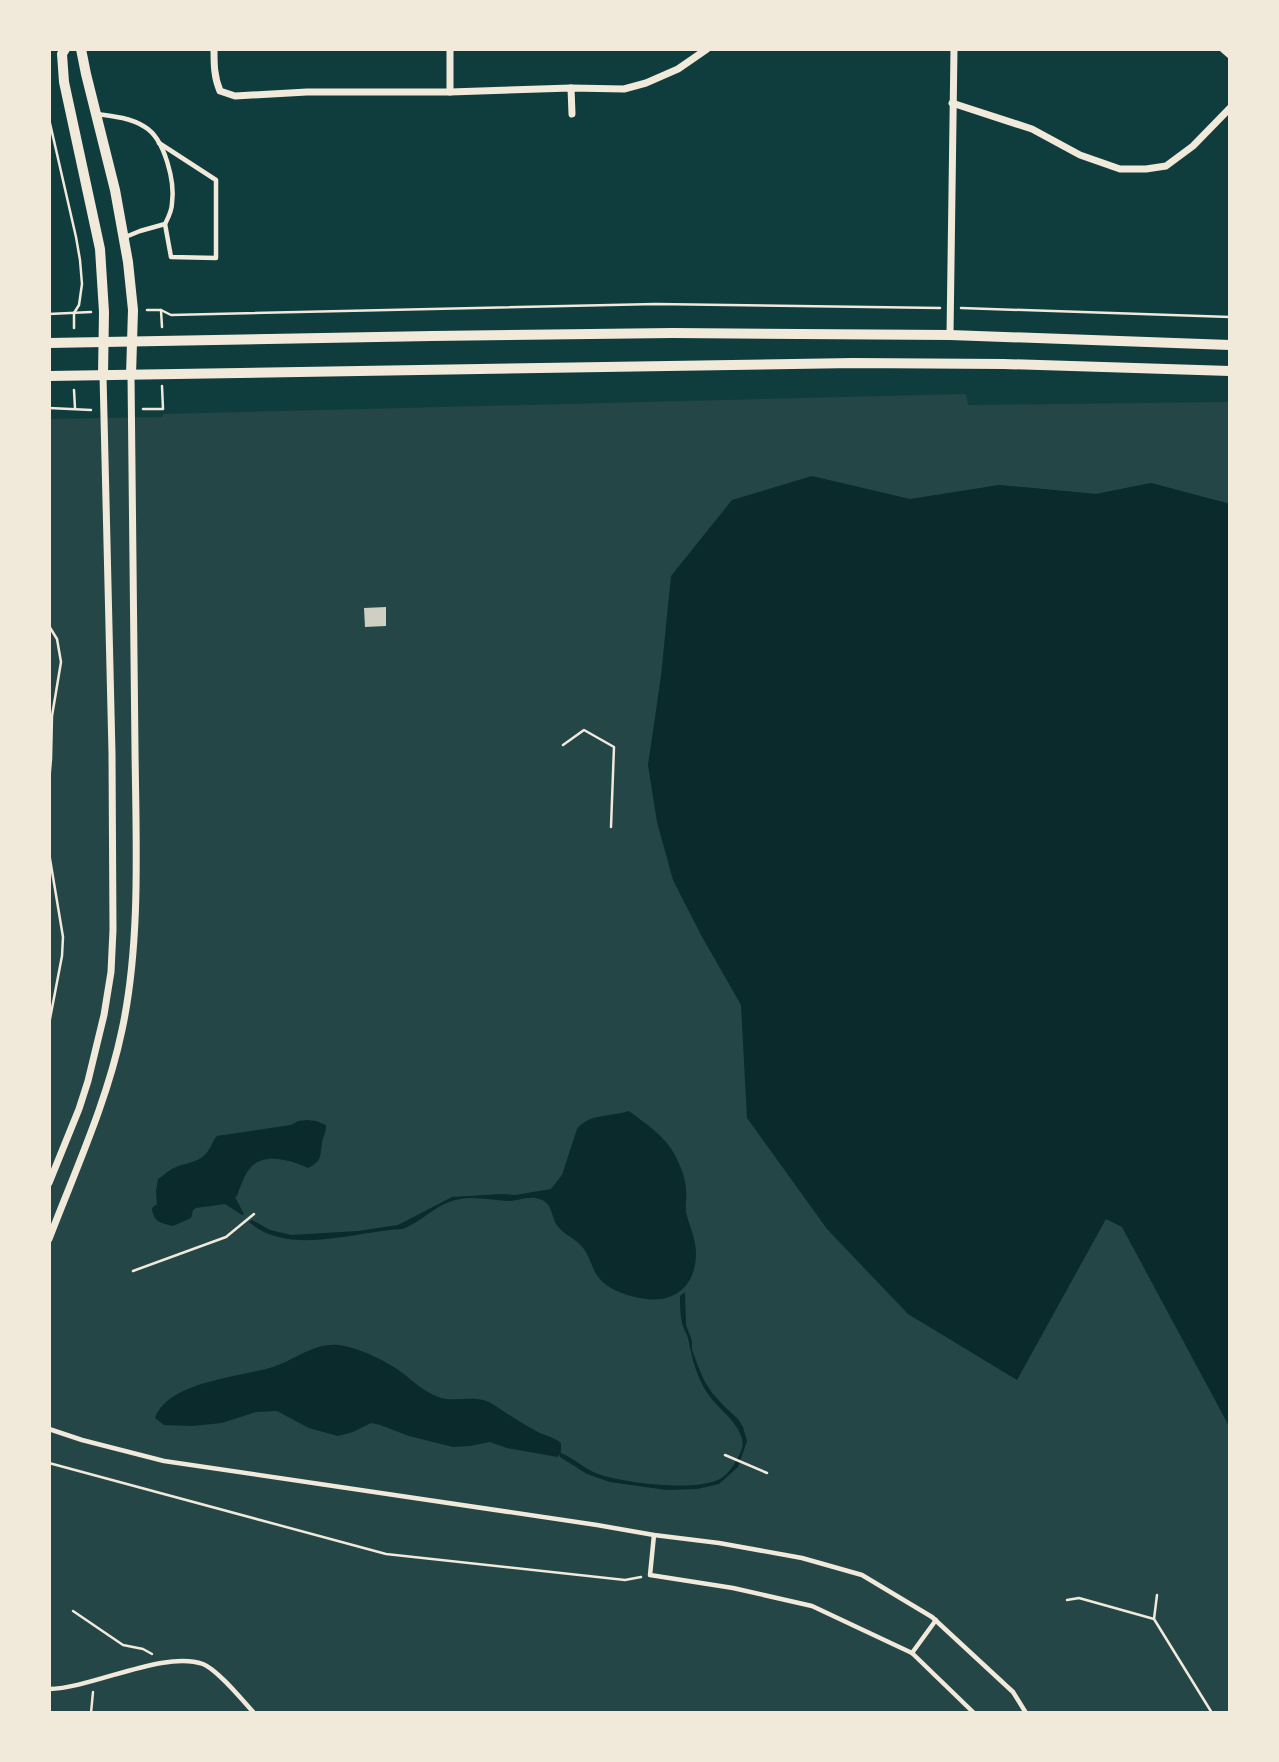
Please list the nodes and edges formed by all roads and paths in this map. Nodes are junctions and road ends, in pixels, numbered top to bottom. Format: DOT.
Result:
graph roads {
  1 [pos="65,49"];
  2 [pos="81,49"];
  3 [pos="215,49"];
  4 [pos="450,49"];
  5 [pos="707,49"];
  6 [pos="954,49"];
  7 [pos="1223,49"];
  8 [pos="1230,55"];
  9 [pos="571,88"];
  10 [pos="450,92"];
  11 [pos="953,103"];
  12 [pos="1230,108"];
  13 [pos="96,114"];
  14 [pos="572,114"];
  15 [pos="49,119"];
  16 [pos="159,143"];
  17 [pos="165,224"];
  18 [pos="123,238"];
  19 [pos="934,308"];
  20 [pos="974,308"];
  21 [pos="161,310"];
  22 [pos="49,314"];
  23 [pos="1230,317"];
  24 [pos="950,335"];
  25 [pos="104,342"];
  26 [pos="132,342"];
  27 [pos="49,343"];
  28 [pos="1230,345"];
  29 [pos="1230,372"];
  30 [pos="103,374"];
  31 [pos="131,374"];
  32 [pos="49,376"];
  33 [pos="49,408"];
  34 [pos="75,408"];
  35 [pos="49,626"];
  36 [pos="563,745"];
  37 [pos="49,782"];
  38 [pos="611,827"];
  39 [pos="49,853"];
  40 [pos="49,1024"];
  41 [pos="49,1183"];
  42 [pos="254,1214"];
  43 [pos="49,1239"];
  44 [pos="134,1271"];
  45 [pos="49,1429"];
  46 [pos="725,1455"];
  47 [pos="49,1463"];
  48 [pos="767,1473"];
  49 [pos="654,1535"];
  50 [pos="650,1576"];
  51 [pos="1157,1595"];
  52 [pos="1067,1600"];
  53 [pos="73,1611"];
  54 [pos="1154,1619"];
  55 [pos="936,1620"];
  56 [pos="912,1653"];
  57 [pos="167,1662"];
  58 [pos="93,1682"];
  59 [pos="49,1689"];
  60 [pos="91,1713"];
  61 [pos="254,1713"];
  62 [pos="974,1713"];
  63 [pos="1026,1713"];
  64 [pos="1212,1713"];
  1 -- 25 [label="street"];
  2 -- 13 [label="street"];
  3 -- 10 [label="street"];
  4 -- 10 [label="street"];
  5 -- 9 [label="street"];
  6 -- 11 [label="street"];
  7 -- 8 [label="street"];
  9 -- 10 [label="street"];
  9 -- 14 [label="street"];
  11 -- 12 [label="street"];
  11 -- 24 [label="street"];
  13 -- 16 [label="lane"];
  13 -- 18 [label="street"];
  15 -- 22 [label="path"];
  16 -- 17 [label="lane"];
  16 -- 17 [label="lane"];
  17 -- 18 [label="lane"];
  18 -- 26 [label="street"];
  19 -- 21 [label="path"];
  20 -- 23 [label="path"];
  24 -- 26 [label="main road"];
  24 -- 28 [label="main road"];
  25 -- 26 [label="main road"];
  25 -- 27 [label="main road"];
  25 -- 30 [label="street"];
  26 -- 31 [label="street"];
  29 -- 31 [label="main road"];
  30 -- 31 [label="main road"];
  30 -- 32 [label="main road"];
  30 -- 41 [label="street"];
  31 -- 43 [label="street"];
  33 -- 34 [label="path"];
  35 -- 37 [label="path"];
  36 -- 38 [label="path"];
  39 -- 40 [label="path"];
  42 -- 44 [label="path"];
  45 -- 49 [label="lane"];
  46 -- 48 [label="path"];
  47 -- 50 [label="path"];
  49 -- 50 [label="lane"];
  49 -- 55 [label="lane"];
  50 -- 56 [label="lane"];
  51 -- 54 [label="path"];
  52 -- 54 [label="path"];
  53 -- 57 [label="path"];
  54 -- 64 [label="path"];
  55 -- 56 [label="lane"];
  55 -- 63 [label="lane"];
  56 -- 62 [label="lane"];
  57 -- 58 [label="lane"];
  57 -- 61 [label="lane"];
  58 -- 59 [label="lane"];
  58 -- 60 [label="path"];
}
